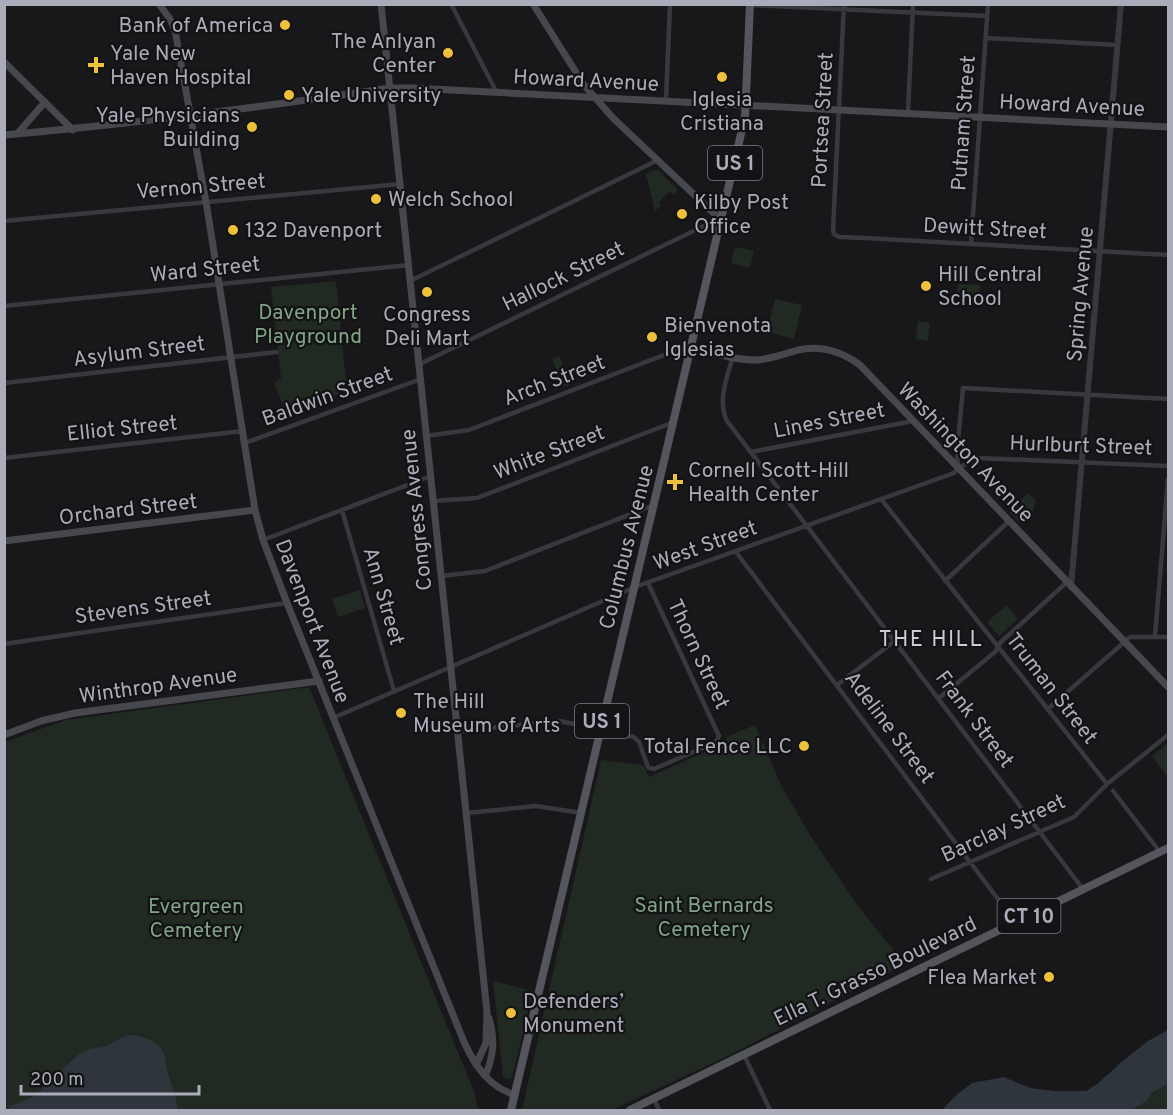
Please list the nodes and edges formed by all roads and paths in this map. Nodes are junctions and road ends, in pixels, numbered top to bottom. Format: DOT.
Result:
graph roads {
  1 [pos="159,4"];
  2 [pos="381,4"];
  3 [pos="451,4"];
  4 [pos="533,4"];
  5 [pos="670,4"];
  6 [pos="913,4"];
  7 [pos="988,4"];
  8 [pos="1121,4"];
  9 [pos="750,5"];
  10 [pos="844,7"];
  11 [pos="913,12"];
  12 [pos="987,16"];
  13 [pos="986,38"];
  14 [pos="1118,45"];
  15 [pos="4,62"];
  16 [pos="390,88"];
  17 [pos="496,91"];
  18 [pos="594,96"];
  19 [pos="666,100"];
  20 [pos="45,102"];
  21 [pos="746,105"];
  22 [pos="839,109"];
  23 [pos="908,112"];
  24 [pos="190,117"];
  25 [pos="980,117"];
  26 [pos="1112,124"];
  27 [pos="1168,127"];
  28 [pos="73,130"];
  29 [pos="17,134"];
  30 [pos="5,135"];
  31 [pos="4,141"];
  32 [pos="658,160"];
  33 [pos="400,184"];
  34 [pos="206,202"];
  35 [pos="4,221"];
  36 [pos="722,221"];
  37 [pos="836,236"];
  38 [pos="971,244"];
  39 [pos="1100,251"];
  40 [pos="1168,255"];
  41 [pos="409,265"];
  42 [pos="410,281"];
  43 [pos="219,285"];
  44 [pos="4,306"];
  45 [pos="692,348"];
  46 [pos="277,352"];
  47 [pos="231,356"];
  48 [pos="733,357"];
  49 [pos="420,364"];
  50 [pos="421,379"];
  51 [pos="4,383"];
  52 [pos="1088,394"];
  53 [pos="1168,399"];
  54 [pos="913,421"];
  55 [pos="674,422"];
  56 [pos="243,431"];
  57 [pos="426,436"];
  58 [pos="245,443"];
  59 [pos="751,452"];
  60 [pos="4,458"];
  61 [pos="1083,461"];
  62 [pos="1168,466"];
  63 [pos="958,468"];
  64 [pos="431,476"];
  65 [pos="1168,479"];
  66 [pos="881,500"];
  67 [pos="434,501"];
  68 [pos="655,505"];
  69 [pos="255,510"];
  70 [pos="342,510"];
  71 [pos="1009,521"];
  72 [pos="807,525"];
  73 [pos="263,540"];
  74 [pos="4,541"];
  75 [pos="1166,541"];
  76 [pos="736,552"];
  77 [pos="441,576"];
  78 [pos="945,581"];
  79 [pos="648,583"];
  80 [pos="1069,585"];
  81 [pos="635,587"];
  82 [pos="287,603"];
  83 [pos="1155,636"];
  84 [pos="1168,636"];
  85 [pos="896,640"];
  86 [pos="1124,641"];
  87 [pos="4,644"];
  88 [pos="998,646"];
  89 [pos="451,667"];
  90 [pos="319,681"];
  91 [pos="837,685"];
  92 [pos="1168,687"];
  93 [pos="394,692"];
  94 [pos="939,698"];
  95 [pos="1048,709"];
  96 [pos="333,718"];
  97 [pos="600,730"];
  98 [pos="458,731"];
  99 [pos="4,735"];
  100 [pos="1168,735"];
  101 [pos="1107,784"];
  102 [pos="1113,791"];
  103 [pos="467,813"];
  104 [pos="582,813"];
  105 [pos="1039,831"];
  106 [pos="1168,848"];
  107 [pos="1160,852"];
  108 [pos="970,861"];
  109 [pos="931,879"];
  110 [pos="1083,889"];
  111 [pos="1016,923"];
  112 [pos="487,1012"];
  113 [pos="744,1055"];
  114 [pos="476,1065"];
  115 [pos="485,1076"];
  116 [pos="515,1095"];
  117 [pos="654,1099"];
  118 [pos="511,1110"];
  119 [pos="630,1110"];
  120 [pos="659,1110"];
  121 [pos="770,1110"];
  1 -- 24 [label="main road, Davenport Avenue"];
  2 -- 16 [label="main road, Congress Avenue"];
  3 -- 17 [label="street"];
  4 -- 18 [label="main road"];
  5 -- 19 [label="street"];
  6 -- 11 [label="street"];
  7 -- 12 [label="street, Putnam Street"];
  8 -- 14 [label="street, Spring Avenue"];
  9 -- 10 [label="street"];
  9 -- 21 [label="main road, Columbus Avenue / US 1"];
  10 -- 11 [label="street"];
  10 -- 22 [label="street, Portsea Street"];
  11 -- 12 [label="street"];
  11 -- 23 [label="street"];
  12 -- 13 [label="street, Putnam Street"];
  13 -- 14 [label="street"];
  13 -- 25 [label="street, Putnam Street"];
  14 -- 26 [label="street, Spring Avenue"];
  15 -- 20 [label="main road"];
  16 -- 17 [label="main road, Howard Avenue"];
  16 -- 24 [label="main road, Howard Avenue"];
  16 -- 33 [label="main road, Congress Avenue"];
  17 -- 18 [label="main road, Howard Avenue"];
  18 -- 19 [label="main road, Howard Avenue"];
  18 -- 32 [label="main road"];
  19 -- 21 [label="main road, Howard Avenue"];
  20 -- 28 [label="main road"];
  20 -- 29 [label="main road"];
  21 -- 22 [label="main road, Howard Avenue"];
  21 -- 36 [label="main road, Columbus Avenue / US 1"];
  22 -- 23 [label="main road, Howard Avenue"];
  22 -- 37 [label="street, Portsea Street"];
  23 -- 25 [label="main road, Howard Avenue"];
  24 -- 28 [label="main road, Howard Avenue"];
  24 -- 34 [label="main road, Davenport Avenue"];
  25 -- 26 [label="main road, Howard Avenue"];
  25 -- 38 [label="street, Putnam Street"];
  26 -- 27 [label="main road, Howard Avenue"];
  26 -- 39 [label="street, Spring Avenue"];
  28 -- 29 [label="main road, Howard Avenue"];
  29 -- 30 [label="main road, Howard Avenue"];
  30 -- 31 [label="street"];
  32 -- 36 [label="main road"];
  32 -- 42 [label="street"];
  33 -- 34 [label="street, Vernon Street"];
  33 -- 41 [label="main road, Congress Avenue"];
  34 -- 35 [label="street, Vernon Street"];
  34 -- 43 [label="main road, Davenport Avenue"];
  36 -- 45 [label="main road, Columbus Avenue / US 1"];
  36 -- 49 [label="street, Hallock Street"];
  37 -- 38 [label="street, Dewitt Street"];
  38 -- 39 [label="street, Dewitt Street"];
  39 -- 40 [label="street, Dewitt Street"];
  39 -- 52 [label="street, Spring Avenue"];
  41 -- 42 [label="main road, Congress Avenue"];
  41 -- 43 [label="street, Ward Street"];
  42 -- 49 [label="main road, Congress Avenue"];
  43 -- 44 [label="street, Ward Street"];
  43 -- 47 [label="main road, Davenport Avenue"];
  45 -- 48 [label="main road, Washington Avenue"];
  45 -- 55 [label="main road, Columbus Avenue / US 1"];
  45 -- 57 [label="street, Arch Street"];
  46 -- 47 [label="street, Asylum Street"];
  47 -- 51 [label="street, Asylum Street"];
  47 -- 56 [label="main road, Davenport Avenue"];
  48 -- 54 [label="main road, Washington Avenue"];
  48 -- 59 [label="street, Frank Street"];
  49 -- 50 [label="main road, Congress Avenue"];
  50 -- 57 [label="main road, Congress Avenue"];
  50 -- 58 [label="street, Baldwin Street"];
  52 -- 53 [label="street"];
  52 -- 61 [label="street, Spring Avenue"];
  52 -- 63 [label="street"];
  54 -- 59 [label="street, Lines Street"];
  54 -- 63 [label="main road, Washington Avenue"];
  55 -- 67 [label="street, White Street"];
  55 -- 68 [label="main road, Columbus Avenue / US 1"];
  56 -- 58 [label="main road, Davenport Avenue"];
  56 -- 60 [label="street, Elliot Street"];
  57 -- 64 [label="main road, Congress Avenue"];
  58 -- 69 [label="main road, Davenport Avenue"];
  59 -- 72 [label="street, Frank Street"];
  61 -- 62 [label="street, Hurlburt Street"];
  61 -- 63 [label="street, Hurlburt Street"];
  61 -- 80 [label="street, Spring Avenue"];
  63 -- 66 [label="street, West Street"];
  63 -- 71 [label="main road, Washington Avenue"];
  64 -- 67 [label="main road, Congress Avenue"];
  64 -- 70 [label="street"];
  65 -- 75 [label="street"];
  66 -- 72 [label="street, West Street"];
  66 -- 78 [label="street, Truman Street"];
  67 -- 77 [label="main road, Congress Avenue"];
  68 -- 77 [label="street"];
  68 -- 81 [label="main road, Columbus Avenue / US 1"];
  69 -- 73 [label="main road, Davenport Avenue"];
  69 -- 74 [label="main road, Orchard Street"];
  70 -- 73 [label="street"];
  70 -- 93 [label="street, Ann Street"];
  71 -- 78 [label="street"];
  71 -- 80 [label="main road, Washington Avenue"];
  72 -- 76 [label="street, West Street"];
  72 -- 85 [label="street, Frank Street"];
  73 -- 82 [label="main road, Davenport Avenue"];
  75 -- 83 [label="street"];
  76 -- 79 [label="street, West Street"];
  76 -- 91 [label="street, Adeline Street"];
  77 -- 89 [label="main road, Congress Avenue"];
  78 -- 88 [label="street, Truman Street"];
  79 -- 81 [label="street, West Street"];
  79 -- 97 [label="street, Thorn Street"];
  80 -- 86 [label="main road, Washington Avenue"];
  80 -- 88 [label="street"];
  81 -- 89 [label="street, West Street"];
  81 -- 97 [label="main road, Columbus Avenue / US 1"];
  82 -- 87 [label="street, Stevens Street"];
  82 -- 90 [label="main road, Davenport Avenue"];
  83 -- 84 [label="street"];
  83 -- 86 [label="street"];
  85 -- 91 [label="street"];
  85 -- 94 [label="street, Frank Street"];
  86 -- 92 [label="main road, Washington Avenue"];
  86 -- 95 [label="street"];
  88 -- 94 [label="street"];
  88 -- 95 [label="street, Truman Street"];
  89 -- 93 [label="street, West Street"];
  89 -- 98 [label="main road, Congress Avenue"];
  90 -- 96 [label="main road, Davenport Avenue"];
  90 -- 99 [label="main road, Winthrop Avenue"];
  91 -- 108 [label="street, Adeline Street"];
  93 -- 96 [label="street, West Street"];
  94 -- 105 [label="street, Frank Street"];
  95 -- 101 [label="street, Truman Street"];
  96 -- 114 [label="main road, Davenport Avenue"];
  97 -- 98 [label="street"];
  97 -- 104 [label="main road, Columbus Avenue / US 1"];
  98 -- 103 [label="main road, Congress Avenue"];
  100 -- 101 [label="street, Barclay Street"];
  101 -- 105 [label="street, Barclay Street"];
  102 -- 107 [label="street"];
  103 -- 104 [label="street"];
  103 -- 112 [label="main road, Congress Avenue"];
  104 -- 116 [label="main road, Columbus Avenue / US 1"];
  105 -- 108 [label="street, Barclay Street"];
  105 -- 110 [label="street, Frank Street"];
  106 -- 107 [label="main road, Ella T. Grasso Boulevard / CT 10"];
  107 -- 110 [label="main road, Ella T. Grasso Boulevard / CT 10"];
  108 -- 109 [label="street, Barclay Street"];
  108 -- 111 [label="street, Adeline Street"];
  110 -- 111 [label="main road, Ella T. Grasso Boulevard / CT 10"];
  111 -- 113 [label="main road, Ella T. Grasso Boulevard / CT 10"];
  112 -- 114 [label="main road, Congress Avenue"];
  112 -- 115 [label="main road, Congress Avenue"];
  113 -- 117 [label="main road, Ella T. Grasso Boulevard / CT 10"];
  113 -- 121 [label="street"];
  114 -- 115 [label="main road, Davenport Avenue"];
  115 -- 116 [label="main road, Davenport Avenue"];
  116 -- 118 [label="main road, US 1"];
  117 -- 119 [label="main road, Ella T. Grasso Boulevard / CT 10"];
  117 -- 120 [label="street"];
}
